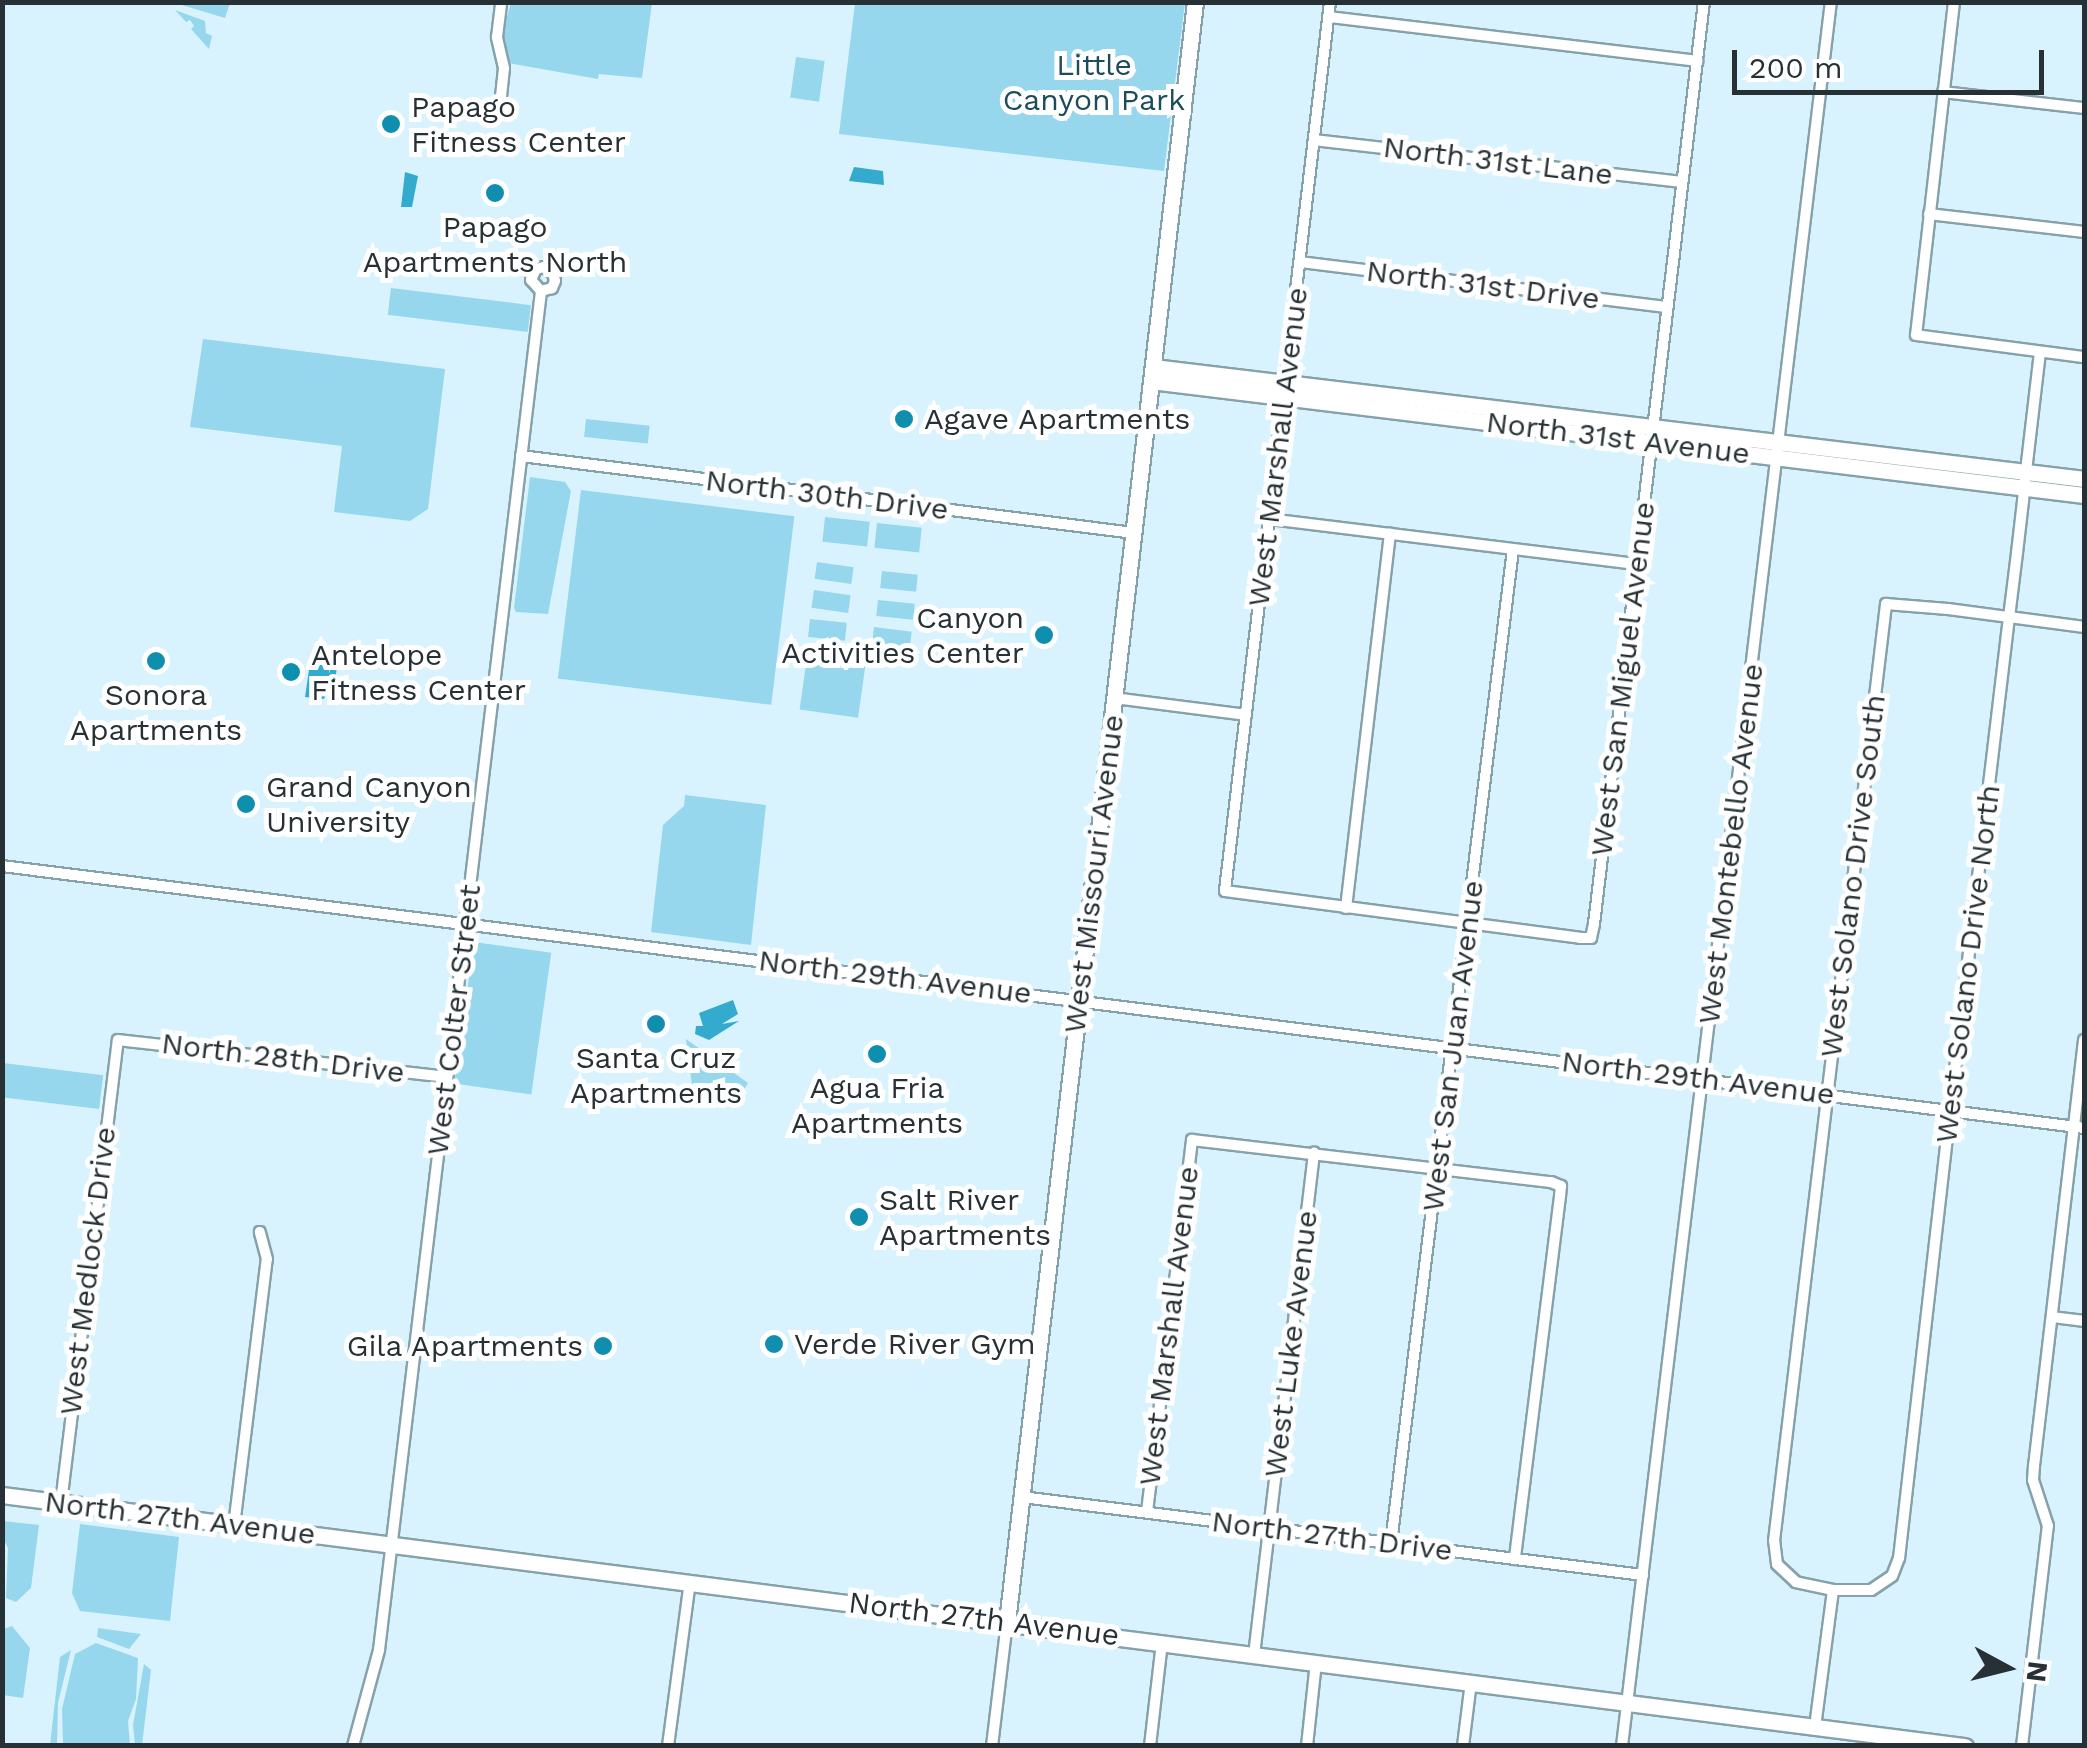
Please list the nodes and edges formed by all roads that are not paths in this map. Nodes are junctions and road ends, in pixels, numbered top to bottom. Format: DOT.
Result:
graph roads {
  1 [pos="501,2"];
  2 [pos="1195,2"];
  3 [pos="1330,2"];
  4 [pos="1704,2"];
  5 [pos="1831,2"];
  6 [pos="1954,2"];
  7 [pos="1328,17"];
  8 [pos="1697,61"];
  9 [pos="1943,92"];
  10 [pos="500,106"];
  11 [pos="2084,108"];
  12 [pos="1314,140"];
  13 [pos="1682,182"];
  14 [pos="1929,214"];
  15 [pos="2084,232"];
  16 [pos="1300,262"];
  17 [pos="541,291"];
  18 [pos="1667,307"];
  19 [pos="2040,352"];
  20 [pos="2084,357"];
  21 [pos="1152,374"];
  22 [pos="1284,390"];
  23 [pos="1652,435"];
  24 [pos="1778,450"];
  25 [pos="521,456"];
  26 [pos="2025,480"];
  27 [pos="2084,480"];
  28 [pos="2084,495"];
  29 [pos="1269,519"];
  30 [pos="1134,534"];
  31 [pos="1390,534"];
  32 [pos="1513,549"];
  33 [pos="1637,564"];
  34 [pos="2009,618"];
  35 [pos="2084,627"];
  36 [pos="1114,698"];
  37 [pos="1246,714"];
  38 [pos="2,866"];
  39 [pos="1346,908"];
  40 [pos="465,923"];
  41 [pos="1466,923"];
  42 [pos="1079,999"];
  43 [pos="118,1040"];
  44 [pos="2084,1040"];
  45 [pos="1453,1046"];
  46 [pos="447,1077"];
  47 [pos="1704,1078"];
  48 [pos="1828,1095"];
  49 [pos="1950,1111"];
  50 [pos="2079,1127"];
  51 [pos="1314,1153"];
  52 [pos="1439,1168"];
  53 [pos="260,1232"];
  54 [pos="2052,1317"];
  55 [pos="2084,1321"];
  56 [pos="2,1496"];
  57 [pos="1022,1497"];
  58 [pos="62,1503"];
  59 [pos="1147,1512"];
  60 [pos="234,1526"];
  61 [pos="1270,1527"];
  62 [pos="1391,1543"];
  63 [pos="391,1544"];
  64 [pos="1515,1559"];
  65 [pos="1643,1575"];
  66 [pos="690,1582"];
  67 [pos="1833,1590"];
  68 [pos="1007,1622"];
  69 [pos="1162,1642"];
  70 [pos="1254,1655"];
  71 [pos="1316,1662"];
  72 [pos="1470,1682"];
  73 [pos="1628,1701"];
  74 [pos="1815,1727"];
  75 [pos="354,1746"];
  76 [pos="668,1746"];
  77 [pos="992,1746"];
  78 [pos="1150,1746"];
  79 [pos="1307,1746"];
  80 [pos="1463,1746"];
  81 [pos="1622,1746"];
  82 [pos="1964,1746"];
  83 [pos="2022,1746"];
  1 -- 10 [label="street"];
  2 -- 21 [label="street, West Missouri Avenue"];
  3 -- 7 [label="street, West Marshall Avenue"];
  4 -- 8 [label="street, West San Miguel Avenue"];
  5 -- 24 [label="street, West Montebello Avenue"];
  6 -- 9 [label="street"];
  7 -- 8 [label="street"];
  7 -- 12 [label="street, West Marshall Avenue"];
  8 -- 13 [label="street, West San Miguel Avenue"];
  9 -- 11 [label="street"];
  9 -- 14 [label="street"];
  12 -- 13 [label="street, North 31st Lane"];
  12 -- 16 [label="street, West Marshall Avenue"];
  13 -- 18 [label="street, West San Miguel Avenue"];
  14 -- 15 [label="street"];
  14 -- 19 [label="street"];
  16 -- 18 [label="street, North 31st Drive"];
  16 -- 22 [label="street, West Marshall Avenue"];
  17 -- 25 [label="street, West Colter Street"];
  18 -- 23 [label="street, West San Miguel Avenue"];
  19 -- 20 [label="street"];
  19 -- 26 [label="street, West Solano Drive North"];
  21 -- 22 [label="street, North 31st Avenue"];
  21 -- 30 [label="street, West Missouri Avenue"];
  22 -- 23 [label="street, North 31st Avenue"];
  22 -- 29 [label="street, West Marshall Avenue"];
  23 -- 24 [label="street, North 31st Avenue"];
  23 -- 33 [label="street, West San Miguel Avenue"];
  24 -- 26 [label="street, North 31st Avenue"];
  24 -- 47 [label="street, West Montebello Avenue"];
  25 -- 30 [label="street, North 30th Drive"];
  25 -- 40 [label="street, West Colter Street"];
  26 -- 27 [label="street, North 31st Avenue"];
  26 -- 28 [label="street, North 31st Avenue"];
  26 -- 34 [label="street, West Solano Drive North"];
  29 -- 31 [label="street"];
  29 -- 37 [label="street, West Marshall Avenue"];
  30 -- 36 [label="street, West Missouri Avenue"];
  31 -- 32 [label="street"];
  31 -- 39 [label="street"];
  32 -- 33 [label="street"];
  32 -- 41 [label="street, West San Juan Avenue"];
  33 -- 41 [label="street, West San Miguel Avenue"];
  34 -- 35 [label="street"];
  34 -- 48 [label="street, West Solano Drive South"];
  34 -- 49 [label="street, West Solano Drive North"];
  36 -- 37 [label="street"];
  36 -- 42 [label="street, West Missouri Avenue"];
  37 -- 39 [label="street, West Marshall Avenue"];
  38 -- 40 [label="street, North 29th Avenue"];
  39 -- 41 [label="street"];
  40 -- 42 [label="street, North 29th Avenue"];
  40 -- 46 [label="street, West Colter Street"];
  41 -- 45 [label="street, West San Juan Avenue"];
  42 -- 45 [label="street, North 29th Avenue"];
  42 -- 57 [label="street, West Missouri Avenue"];
  43 -- 46 [label="street, North 28th Drive"];
  43 -- 58 [label="street, West Medlock Drive"];
  44 -- 50 [label="street"];
  45 -- 47 [label="street, North 29th Avenue"];
  45 -- 52 [label="street, West San Juan Avenue"];
  46 -- 63 [label="street, West Colter Street"];
  47 -- 48 [label="street, North 29th Avenue"];
  47 -- 65 [label="street, West Montebello Avenue"];
  48 -- 49 [label="street, North 29th Avenue"];
  48 -- 67 [label="street, West Solano Drive South"];
  49 -- 50 [label="street, North 29th Avenue"];
  49 -- 67 [label="street, West Solano Drive North"];
  50 -- 54 [label="street"];
  51 -- 52 [label="street"];
  51 -- 59 [label="street, West Marshall Avenue"];
  51 -- 61 [label="street, West Luke Avenue"];
  52 -- 62 [label="street, West San Juan Avenue"];
  52 -- 64 [label="street"];
  53 -- 60 [label="street"];
  54 -- 55 [label="street"];
  54 -- 83 [label="street"];
  56 -- 58 [label="street, North 27th Avenue"];
  57 -- 59 [label="street, North 27th Drive"];
  57 -- 68 [label="street, West Missouri Avenue"];
  58 -- 60 [label="street, North 27th Avenue"];
  59 -- 61 [label="street, North 27th Drive"];
  60 -- 63 [label="street, North 27th Avenue"];
  61 -- 62 [label="street, North 27th Drive"];
  61 -- 70 [label="street, West Luke Avenue"];
  62 -- 64 [label="street, North 27th Drive"];
  63 -- 66 [label="street, North 27th Avenue"];
  63 -- 75 [label="street, West Colter Street"];
  64 -- 65 [label="street, North 27th Drive"];
  65 -- 73 [label="street, West Montebello Avenue"];
  66 -- 68 [label="street, North 27th Avenue"];
  66 -- 76 [label="street"];
  67 -- 74 [label="street"];
  68 -- 69 [label="street, North 27th Avenue"];
  68 -- 77 [label="street, West Missouri Avenue"];
  69 -- 70 [label="street, North 27th Avenue"];
  69 -- 78 [label="street"];
  70 -- 71 [label="street, North 27th Avenue"];
  71 -- 72 [label="street, North 27th Avenue"];
  71 -- 79 [label="street"];
  72 -- 73 [label="street, North 27th Avenue"];
  72 -- 80 [label="street"];
  73 -- 74 [label="street, North 27th Avenue"];
  73 -- 81 [label="street, West Montebello Avenue"];
  74 -- 82 [label="street, North 27th Avenue"];
}
